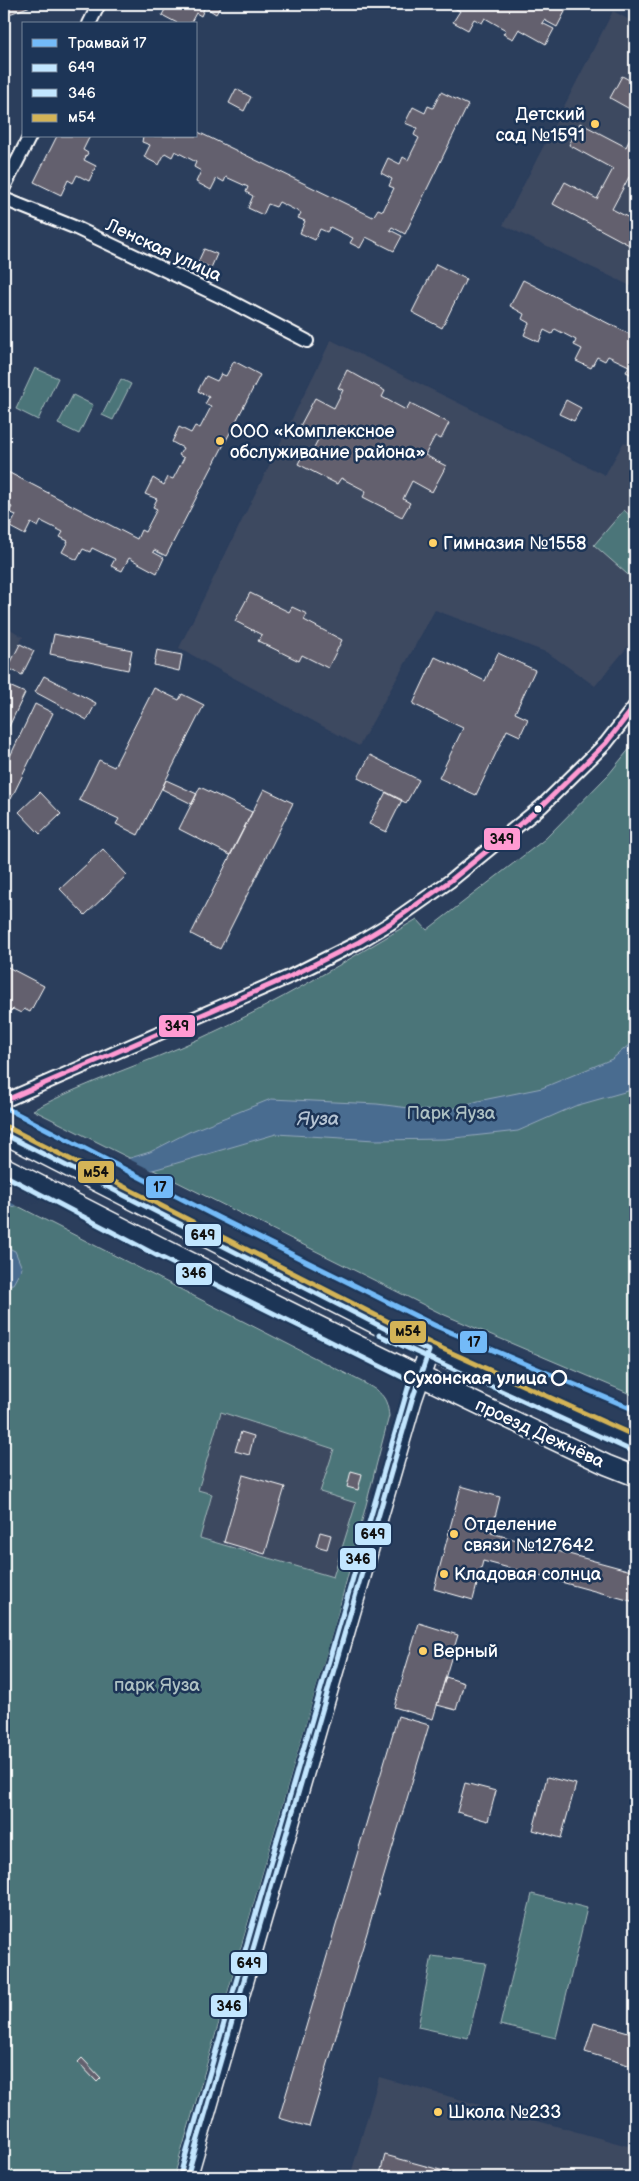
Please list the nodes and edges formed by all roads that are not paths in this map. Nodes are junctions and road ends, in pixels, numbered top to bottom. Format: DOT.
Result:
graph roads {
  1 [pos="100,4"];
  2 [pos="90,22"];
  3 [pos="29,138"];
  4 [pos="4,187"];
  5 [pos="4,199"];
  6 [pos="307,341"];
  7 [pos="635,706"];
  8 [pos="4,1102"];
  9 [pos="4,1134"];
  10 [pos="4,1167"];
  11 [pos="429,1351"];
  12 [pos="419,1377"];
  13 [pos="635,1444"];
  14 [pos="635,1476"];
  15 [pos="187,2177"];
  1 -- 2 [label="street"];
  3 -- 4 [label="street"];
  5 -- 6 [label="street, Ленская улица"];
  7 -- 8 [label="street"];
  9 -- 11 [label="main road, проезд Дежнёва"];
  10 -- 12 [label="main road, проезд Дежнёва"];
  11 -- 12 [label="main road"];
  11 -- 13 [label="main road, проезд Дежнёва"];
  12 -- 14 [label="main road, проезд Дежнёва"];
  12 -- 15 [label="main road"];
}
